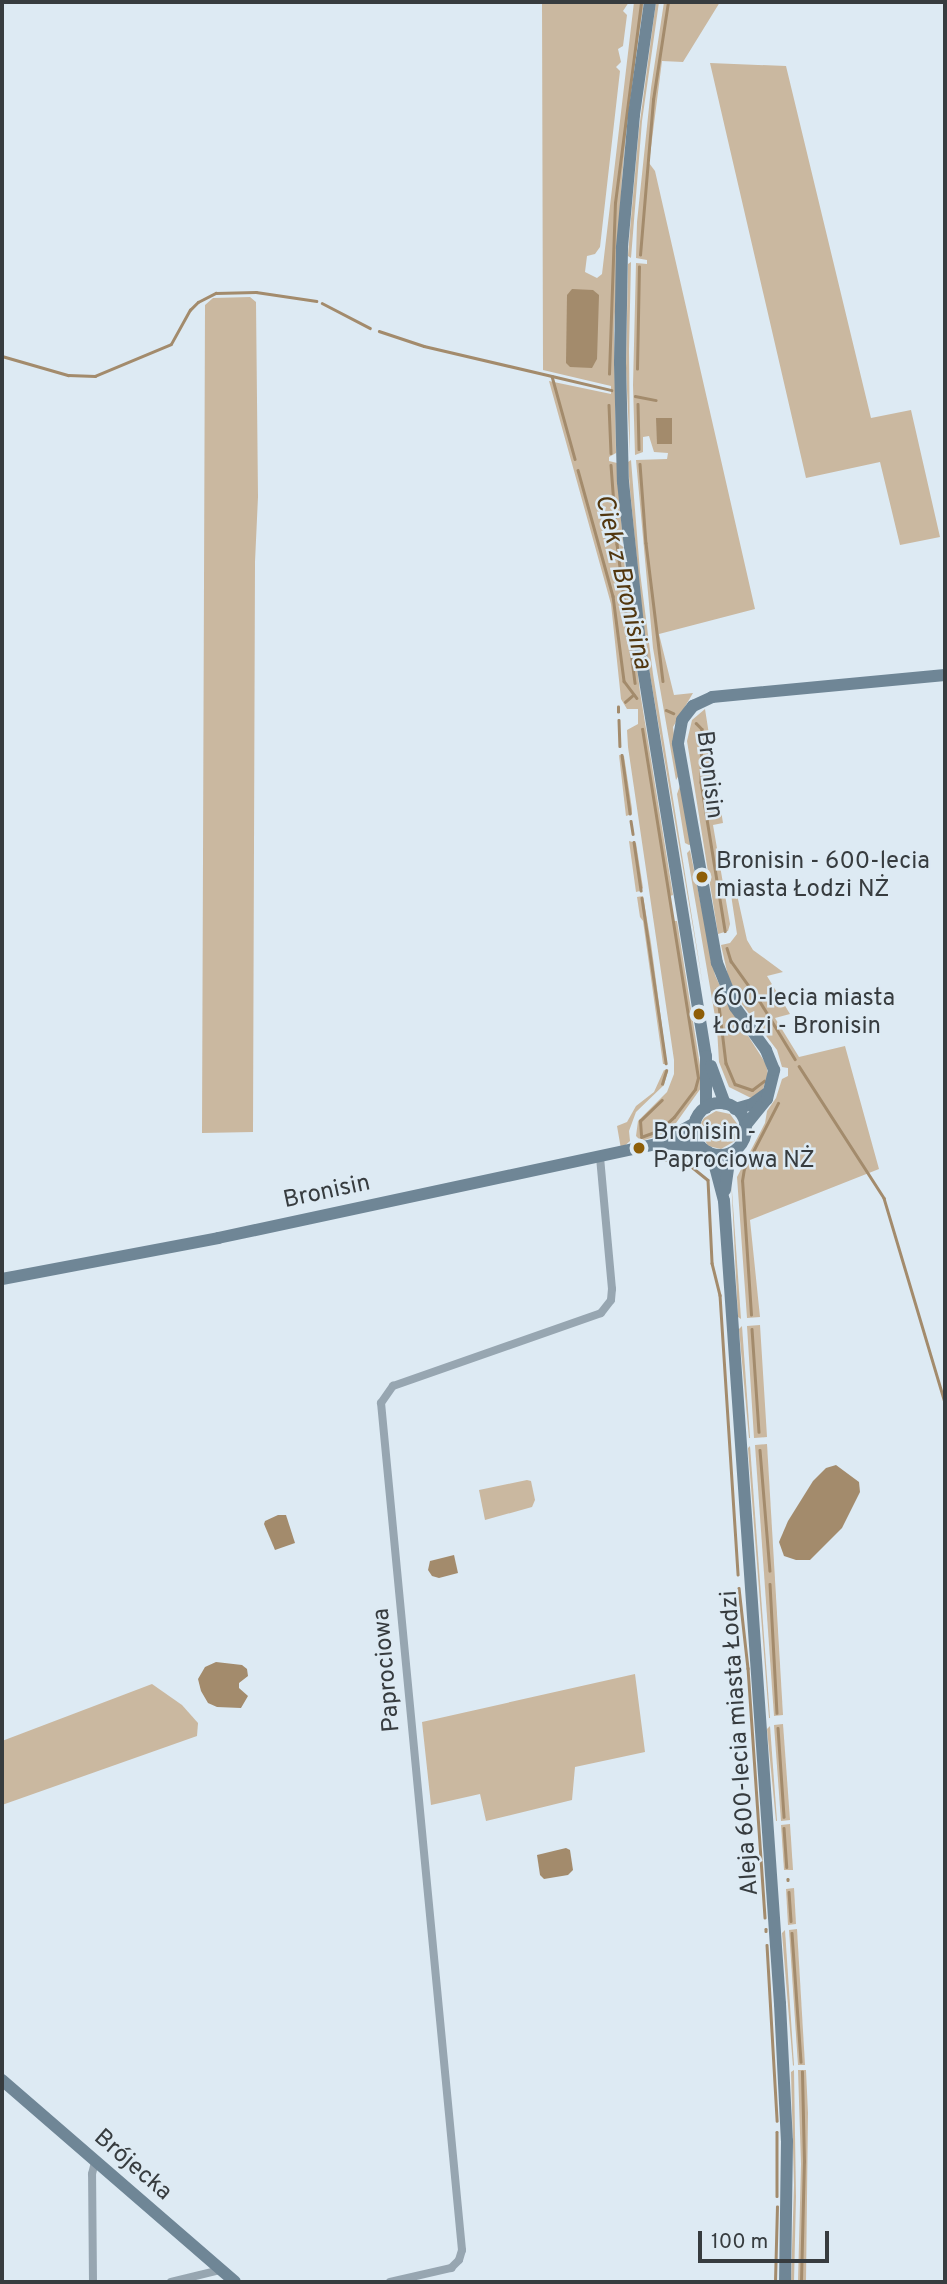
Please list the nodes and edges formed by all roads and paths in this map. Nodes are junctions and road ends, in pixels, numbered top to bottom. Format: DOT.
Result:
graph roads {
  1 [pos="650,2"];
  2 [pos="945,675"];
  3 [pos="706,1056"];
  4 [pos="769,1092"];
  5 [pos="730,1106"];
  6 [pos="706,1108"];
  7 [pos="694,1124"];
  8 [pos="745,1126"];
  9 [pos="660,1143"];
  10 [pos="704,1149"];
  11 [pos="730,1153"];
  12 [pos="600,1156"];
  13 [pos="724,1201"];
  14 [pos="2,1279"];
  15 [pos="2,2080"];
  16 [pos="95,2162"];
  17 [pos="220,2270"];
  18 [pos="93,2282"];
  19 [pos="171,2282"];
  20 [pos="235,2282"];
  21 [pos="390,2282"];
  22 [pos="785,2282"];
  1 -- 3 [label="main road"];
  2 -- 4 [label="main road, Bronisin"];
  3 -- 5 [label="main road"];
  3 -- 6 [label="main road"];
  4 -- 5 [label="main road"];
  4 -- 8 [label="main road"];
  5 -- 6 [label="main road"];
  5 -- 8 [label="main road"];
  6 -- 7 [label="main road"];
  7 -- 9 [label="main road, Bronisin"];
  7 -- 10 [label="main road"];
  8 -- 11 [label="main road"];
  9 -- 10 [label="main road, Bronisin"];
  9 -- 12 [label="main road, Bronisin"];
  10 -- 11 [label="main road"];
  10 -- 13 [label="main road, Aleja 600-lecia miasta Łodzi"];
  11 -- 13 [label="main road, Aleja 600-lecia miasta Łodzi"];
  12 -- 14 [label="main road, Bronisin"];
  12 -- 21 [label="street, Paprociowa"];
  13 -- 22 [label="main road, Aleja 600-lecia miasta Łodzi"];
  15 -- 16 [label="main road, Brójecka"];
  16 -- 17 [label="main road, Brójecka"];
  16 -- 18 [label="street"];
  17 -- 19 [label="street"];
  17 -- 20 [label="main road, Brójecka"];
}
